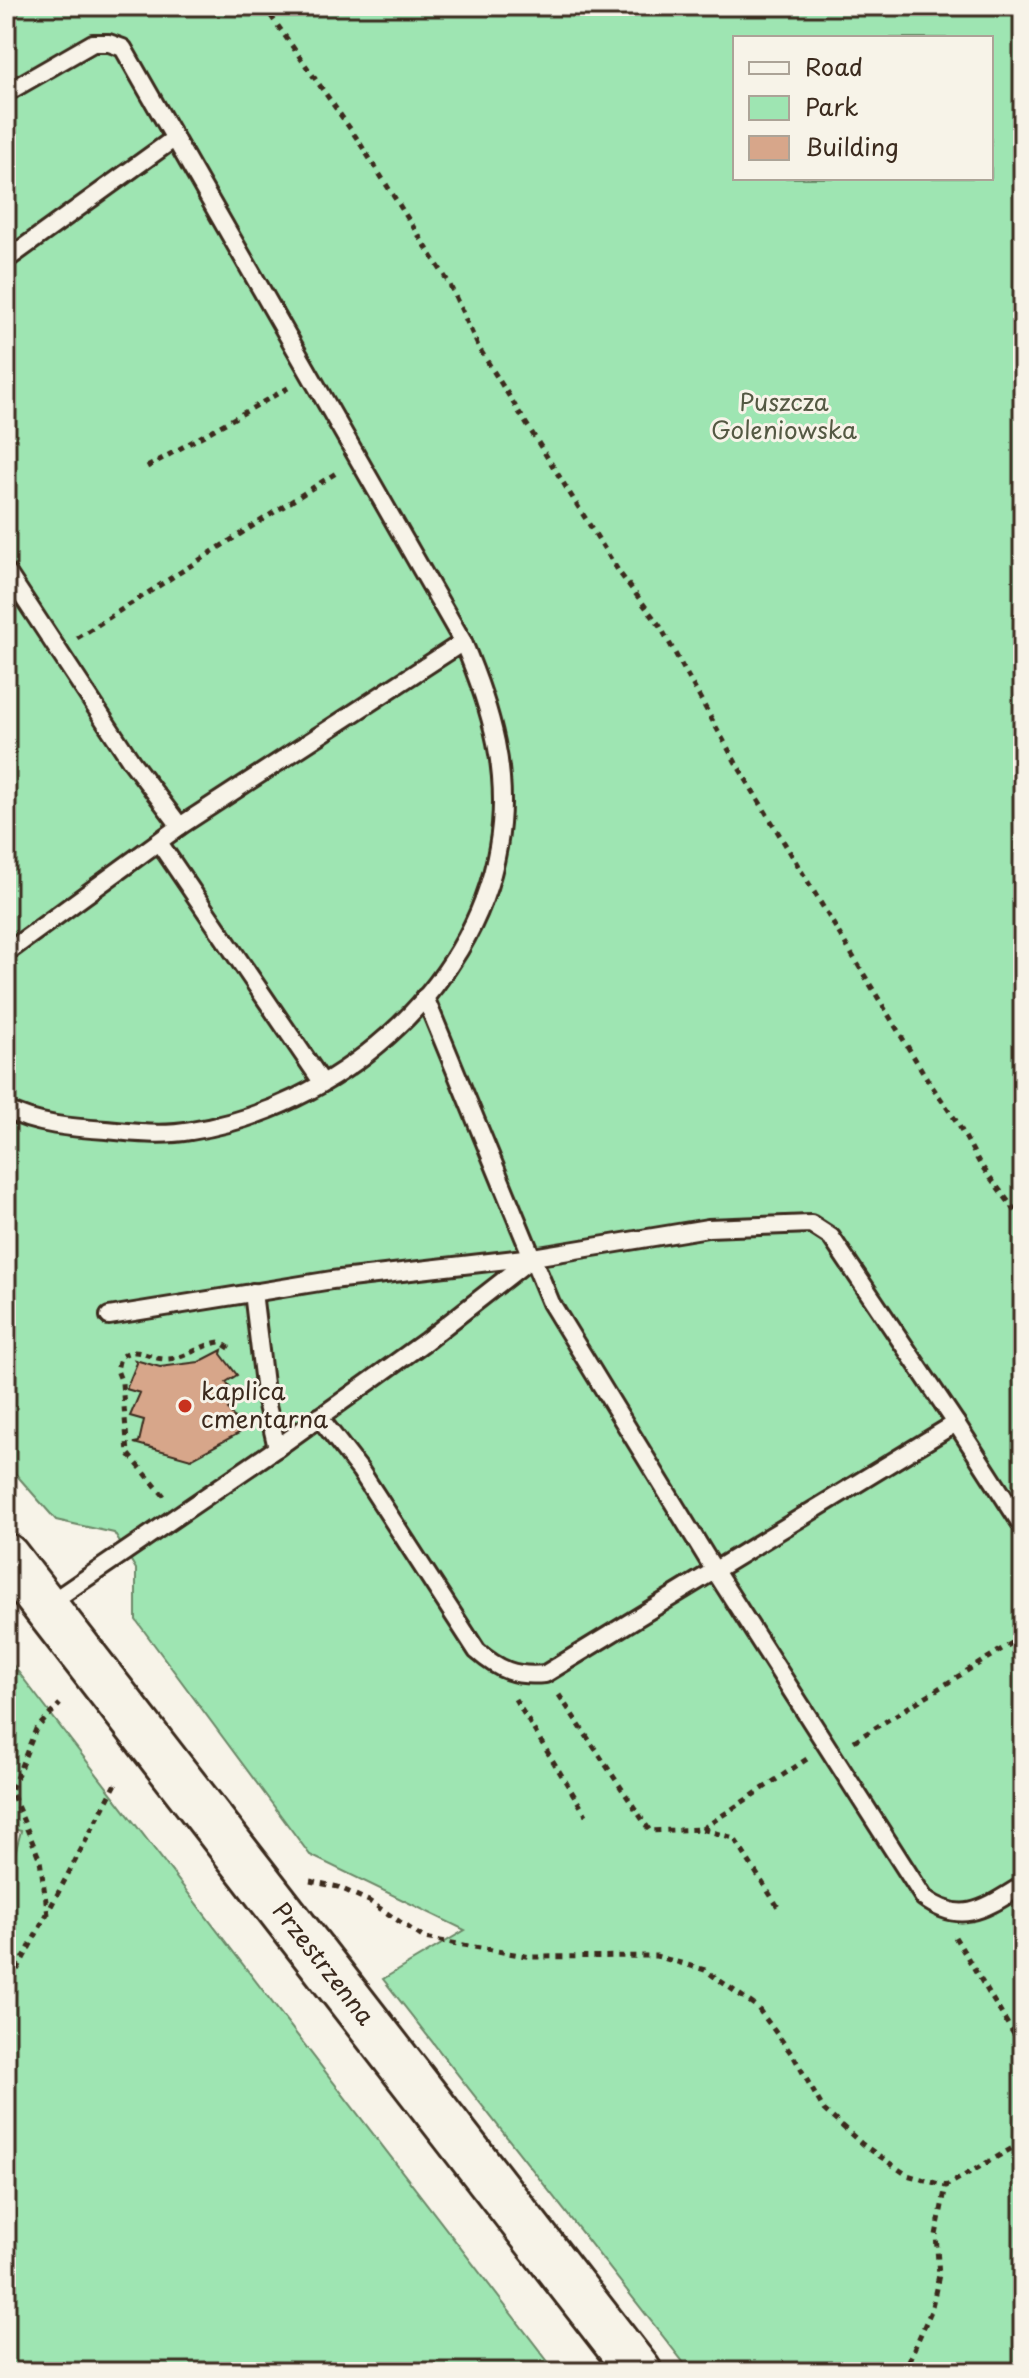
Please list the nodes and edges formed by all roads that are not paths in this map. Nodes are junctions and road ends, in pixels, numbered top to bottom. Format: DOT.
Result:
graph roads {
  1 [pos="6,93"];
  2 [pos="175,138"];
  3 [pos="6,260"];
  4 [pos="6,571"];
  5 [pos="463,642"];
  6 [pos="180,826"];
  7 [pos="160,844"];
  8 [pos="6,953"];
  9 [pos="425,997"];
  10 [pos="322,1082"];
  11 [pos="6,1109"];
  12 [pos="533,1257"];
  13 [pos="253,1292"];
  14 [pos="109,1316"];
  15 [pos="319,1417"];
  16 [pos="956,1423"];
  17 [pos="277,1448"];
  18 [pos="1023,1527"];
  19 [pos="6,1556"];
  20 [pos="715,1571"];
  21 [pos="46,1606"];
  22 [pos="1023,1885"];
  23 [pos="639,2372"];
  1 -- 2 [label="lane"];
  2 -- 3 [label="lane"];
  2 -- 5 [label="lane"];
  4 -- 6 [label="lane"];
  5 -- 6 [label="lane"];
  5 -- 9 [label="lane"];
  6 -- 7 [label="lane"];
  7 -- 8 [label="lane"];
  7 -- 10 [label="lane"];
  9 -- 10 [label="lane"];
  9 -- 12 [label="lane"];
  10 -- 11 [label="lane"];
  12 -- 13 [label="lane"];
  12 -- 15 [label="lane"];
  12 -- 16 [label="lane"];
  12 -- 20 [label="lane"];
  13 -- 14 [label="lane"];
  13 -- 17 [label="lane"];
  15 -- 17 [label="lane"];
  15 -- 20 [label="lane"];
  16 -- 18 [label="lane"];
  16 -- 20 [label="lane"];
  17 -- 21 [label="lane"];
  19 -- 21 [label="street, Przestrzenna"];
  20 -- 22 [label="lane"];
  21 -- 23 [label="street, Przestrzenna"];
}
